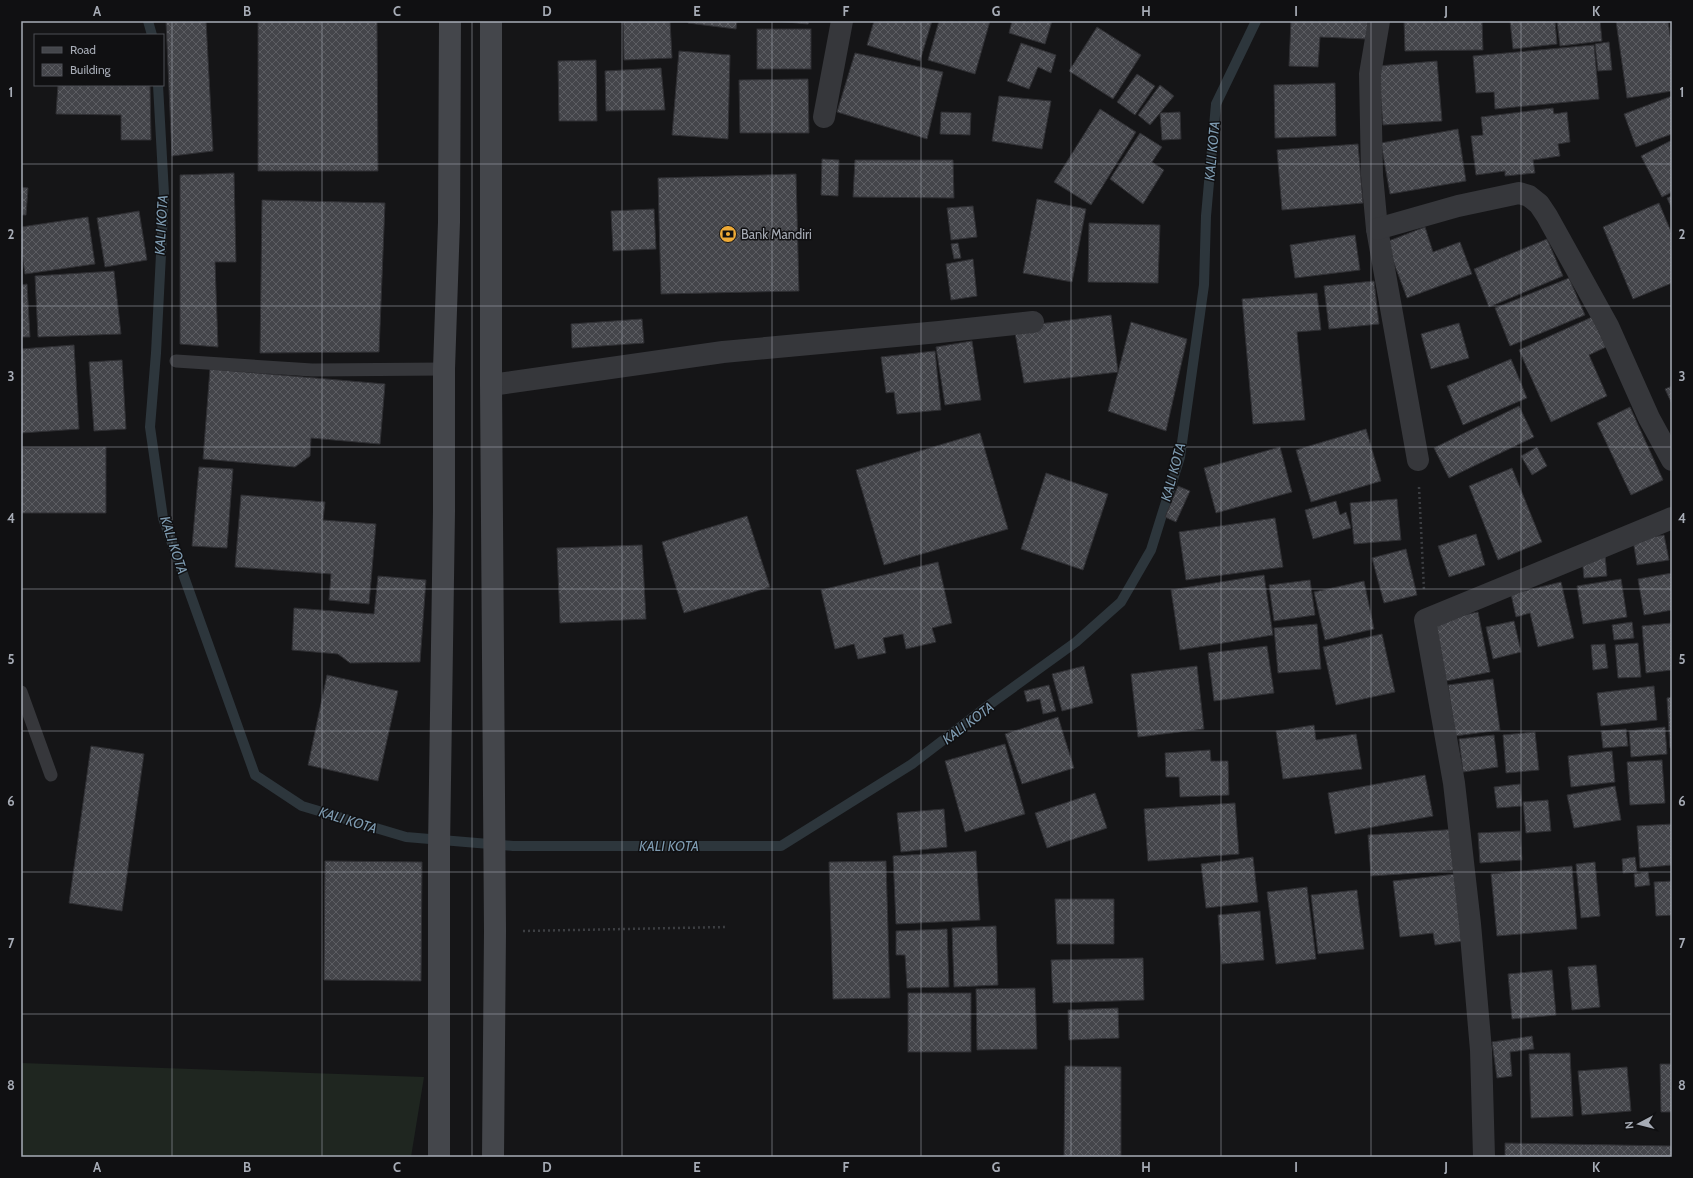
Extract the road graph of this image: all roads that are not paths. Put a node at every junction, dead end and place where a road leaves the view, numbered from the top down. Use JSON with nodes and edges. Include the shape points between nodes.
{"nodes":[{"id":1,"x":450,"y":21,"type":"edge"},
{"id":2,"x":491,"y":21,"type":"edge"},
{"id":3,"x":842,"y":21,"type":"edge"},
{"id":4,"x":1379,"y":21,"type":"edge"},
{"id":5,"x":824,"y":117,"type":"dead end"},
{"id":6,"x":1377,"y":228,"type":"junction"},
{"id":7,"x":1033,"y":322,"type":"dead end"},
{"id":8,"x":176,"y":361,"type":"dead end"},
{"id":9,"x":444,"y":369,"type":"junction"},
{"id":10,"x":491,"y":385,"type":"junction"},
{"id":11,"x":1418,"y":460,"type":"road end"},
{"id":12,"x":1672,"y":460,"type":"edge"},
{"id":13,"x":1672,"y":518,"type":"edge"},
{"id":14,"x":21,"y":692,"type":"edge"},
{"id":15,"x":51,"y":775,"type":"dead end"},
{"id":16,"x":439,"y":1157,"type":"edge"},
{"id":17,"x":493,"y":1157,"type":"edge"},
{"id":18,"x":1484,"y":1157,"type":"edge"}],
"edges":[{"from":1,"to":9,"type":"street","via":[[449,222]]},
{"from":2,"to":10,"type":"street"},
{"from":3,"to":5,"type":"street"},
{"from":4,"to":6,"type":"street","via":[[1370,74],[1372,174]]},
{"from":6,"to":11,"type":"street"},
{"from":6,"to":12,"type":"street","via":[[1518,193],[1529,196],[1548,216],[1608,326],[1649,418]]},
{"from":7,"to":10,"type":"street","via":[[723,352]]},
{"from":8,"to":9,"type":"lane","via":[[299,370]]},
{"from":9,"to":16,"type":"street"},
{"from":10,"to":17,"type":"street","via":[[495,931]]},
{"from":13,"to":18,"type":"street","via":[[1425,620],[1454,783],[1470,924],[1480,1050]]},
{"from":14,"to":15,"type":"lane"}]}
